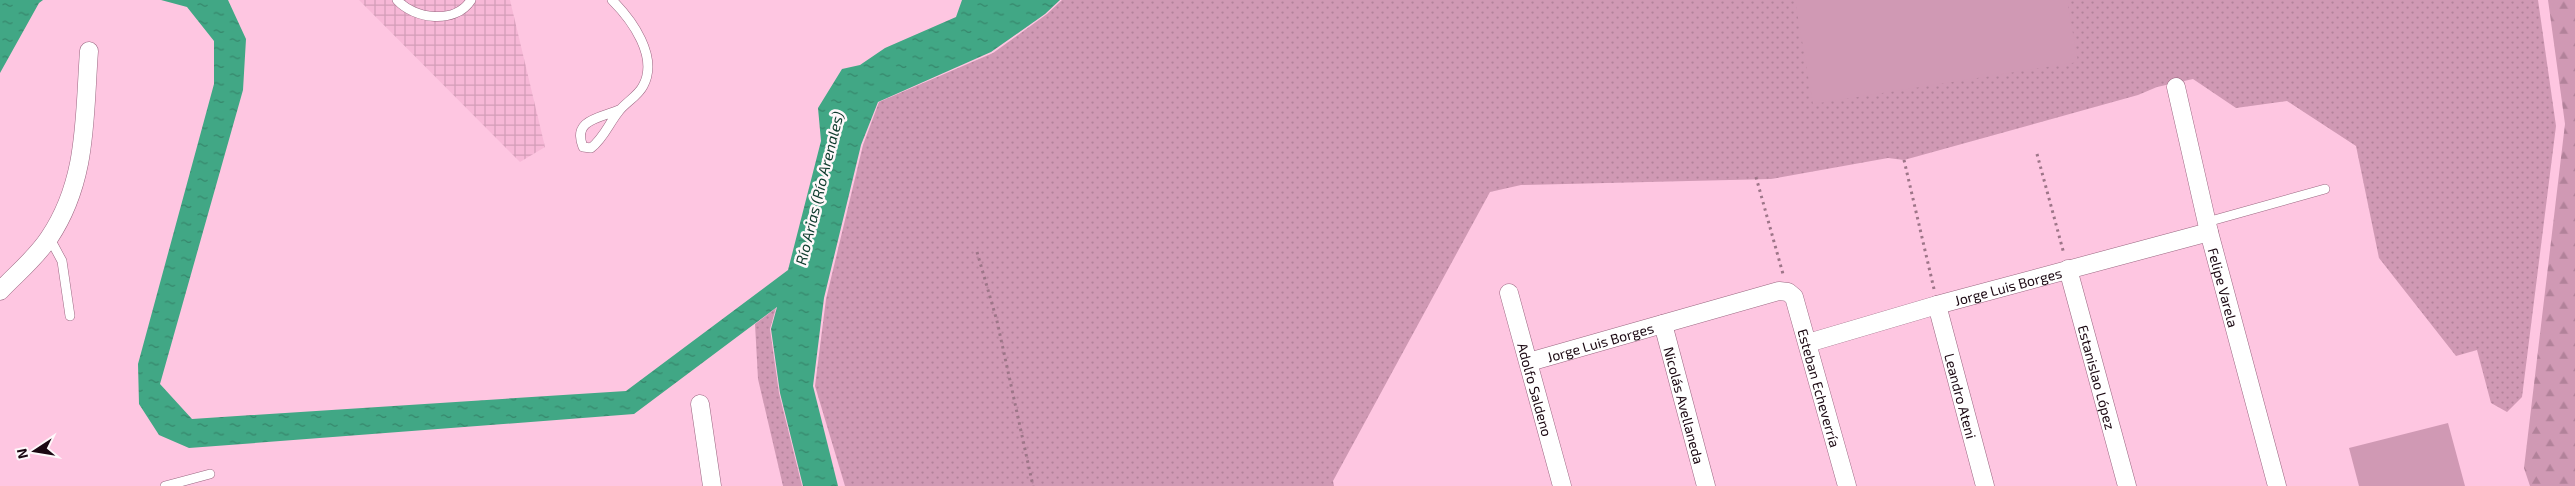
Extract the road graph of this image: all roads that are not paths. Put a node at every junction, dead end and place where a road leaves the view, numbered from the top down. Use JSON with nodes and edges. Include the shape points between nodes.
{"nodes":[{"id":1,"x":397,"y":0,"type":"edge"},
{"id":2,"x":471,"y":0,"type":"edge"},
{"id":3,"x":612,"y":0,"type":"edge"},
{"id":4,"x":89,"y":50,"type":"dead end"},
{"id":5,"x":2176,"y":87,"type":"dead end"},
{"id":6,"x":619,"y":110,"type":"junction"},
{"id":7,"x":2325,"y":189,"type":"dead end"},
{"id":8,"x":2208,"y":227,"type":"junction"},
{"id":9,"x":49,"y":237,"type":"junction"},
{"id":10,"x":2068,"y":269,"type":"junction"},
{"id":11,"x":0,"y":291,"type":"edge"},
{"id":12,"x":1788,"y":292,"type":"joint"},
{"id":13,"x":1510,"y":293,"type":"dead end"},
{"id":14,"x":1938,"y":305,"type":"junction"},
{"id":15,"x":70,"y":316,"type":"dead end"},
{"id":16,"x":1663,"y":324,"type":"junction"},
{"id":17,"x":1808,"y":343,"type":"junction"},
{"id":18,"x":1529,"y":362,"type":"junction"},
{"id":19,"x":700,"y":404,"type":"dead end"},
{"id":20,"x":210,"y":474,"type":"dead end"},
{"id":21,"x":165,"y":486,"type":"edge"},
{"id":22,"x":712,"y":486,"type":"edge"},
{"id":23,"x":1562,"y":486,"type":"edge"},
{"id":24,"x":1706,"y":486,"type":"edge"},
{"id":25,"x":1847,"y":486,"type":"edge"},
{"id":26,"x":1985,"y":486,"type":"edge"},
{"id":27,"x":2128,"y":486,"type":"edge"},
{"id":28,"x":2277,"y":486,"type":"edge"}],
"edges":[{"from":1,"to":2,"type":"lane","via":[[403,7],[417,13],[445,17]]},
{"from":3,"to":6,"type":"lane","via":[[626,14],[642,43],[649,65],[643,88]]},
{"from":4,"to":9,"type":"street","via":[[78,174]]},
{"from":5,"to":8,"type":"street","name":"Felipe Varela"},
{"from":6,"to":6,"type":"lane","via":[[582,127],[579,136],[584,147],[591,148],[599,142]]},
{"from":7,"to":8,"type":"lane"},
{"from":8,"to":10,"type":"street","name":"Jorge Luis Borges"},
{"from":8,"to":28,"type":"street","name":"Felipe Varela"},
{"from":9,"to":11,"type":"street"},
{"from":9,"to":15,"type":"lane","via":[[62,261]]},
{"from":10,"to":14,"type":"street","name":"Jorge Luis Borges"},
{"from":10,"to":27,"type":"street","name":"Estanislao López"},
{"from":12,"to":16,"type":"street","name":"Jorge Luis Borges","via":[[1780,291]]},
{"from":12,"to":17,"type":"street","name":"Esteban Echeverría","via":[[1794,297]]},
{"from":13,"to":18,"type":"street","name":"Adolfo Saldeno"},
{"from":14,"to":17,"type":"street","name":"Jorge Luis Borges"},
{"from":14,"to":26,"type":"street","name":"Leandro Ateni"},
{"from":16,"to":18,"type":"street","name":"Jorge Luis Borges"},
{"from":16,"to":24,"type":"street","name":"Nicolás Avellaneda"},
{"from":17,"to":25,"type":"street","name":"Esteban Echeverría"},
{"from":18,"to":23,"type":"street","name":"Adolfo Saldeno"},
{"from":19,"to":22,"type":"street"},
{"from":20,"to":21,"type":"lane"}]}
